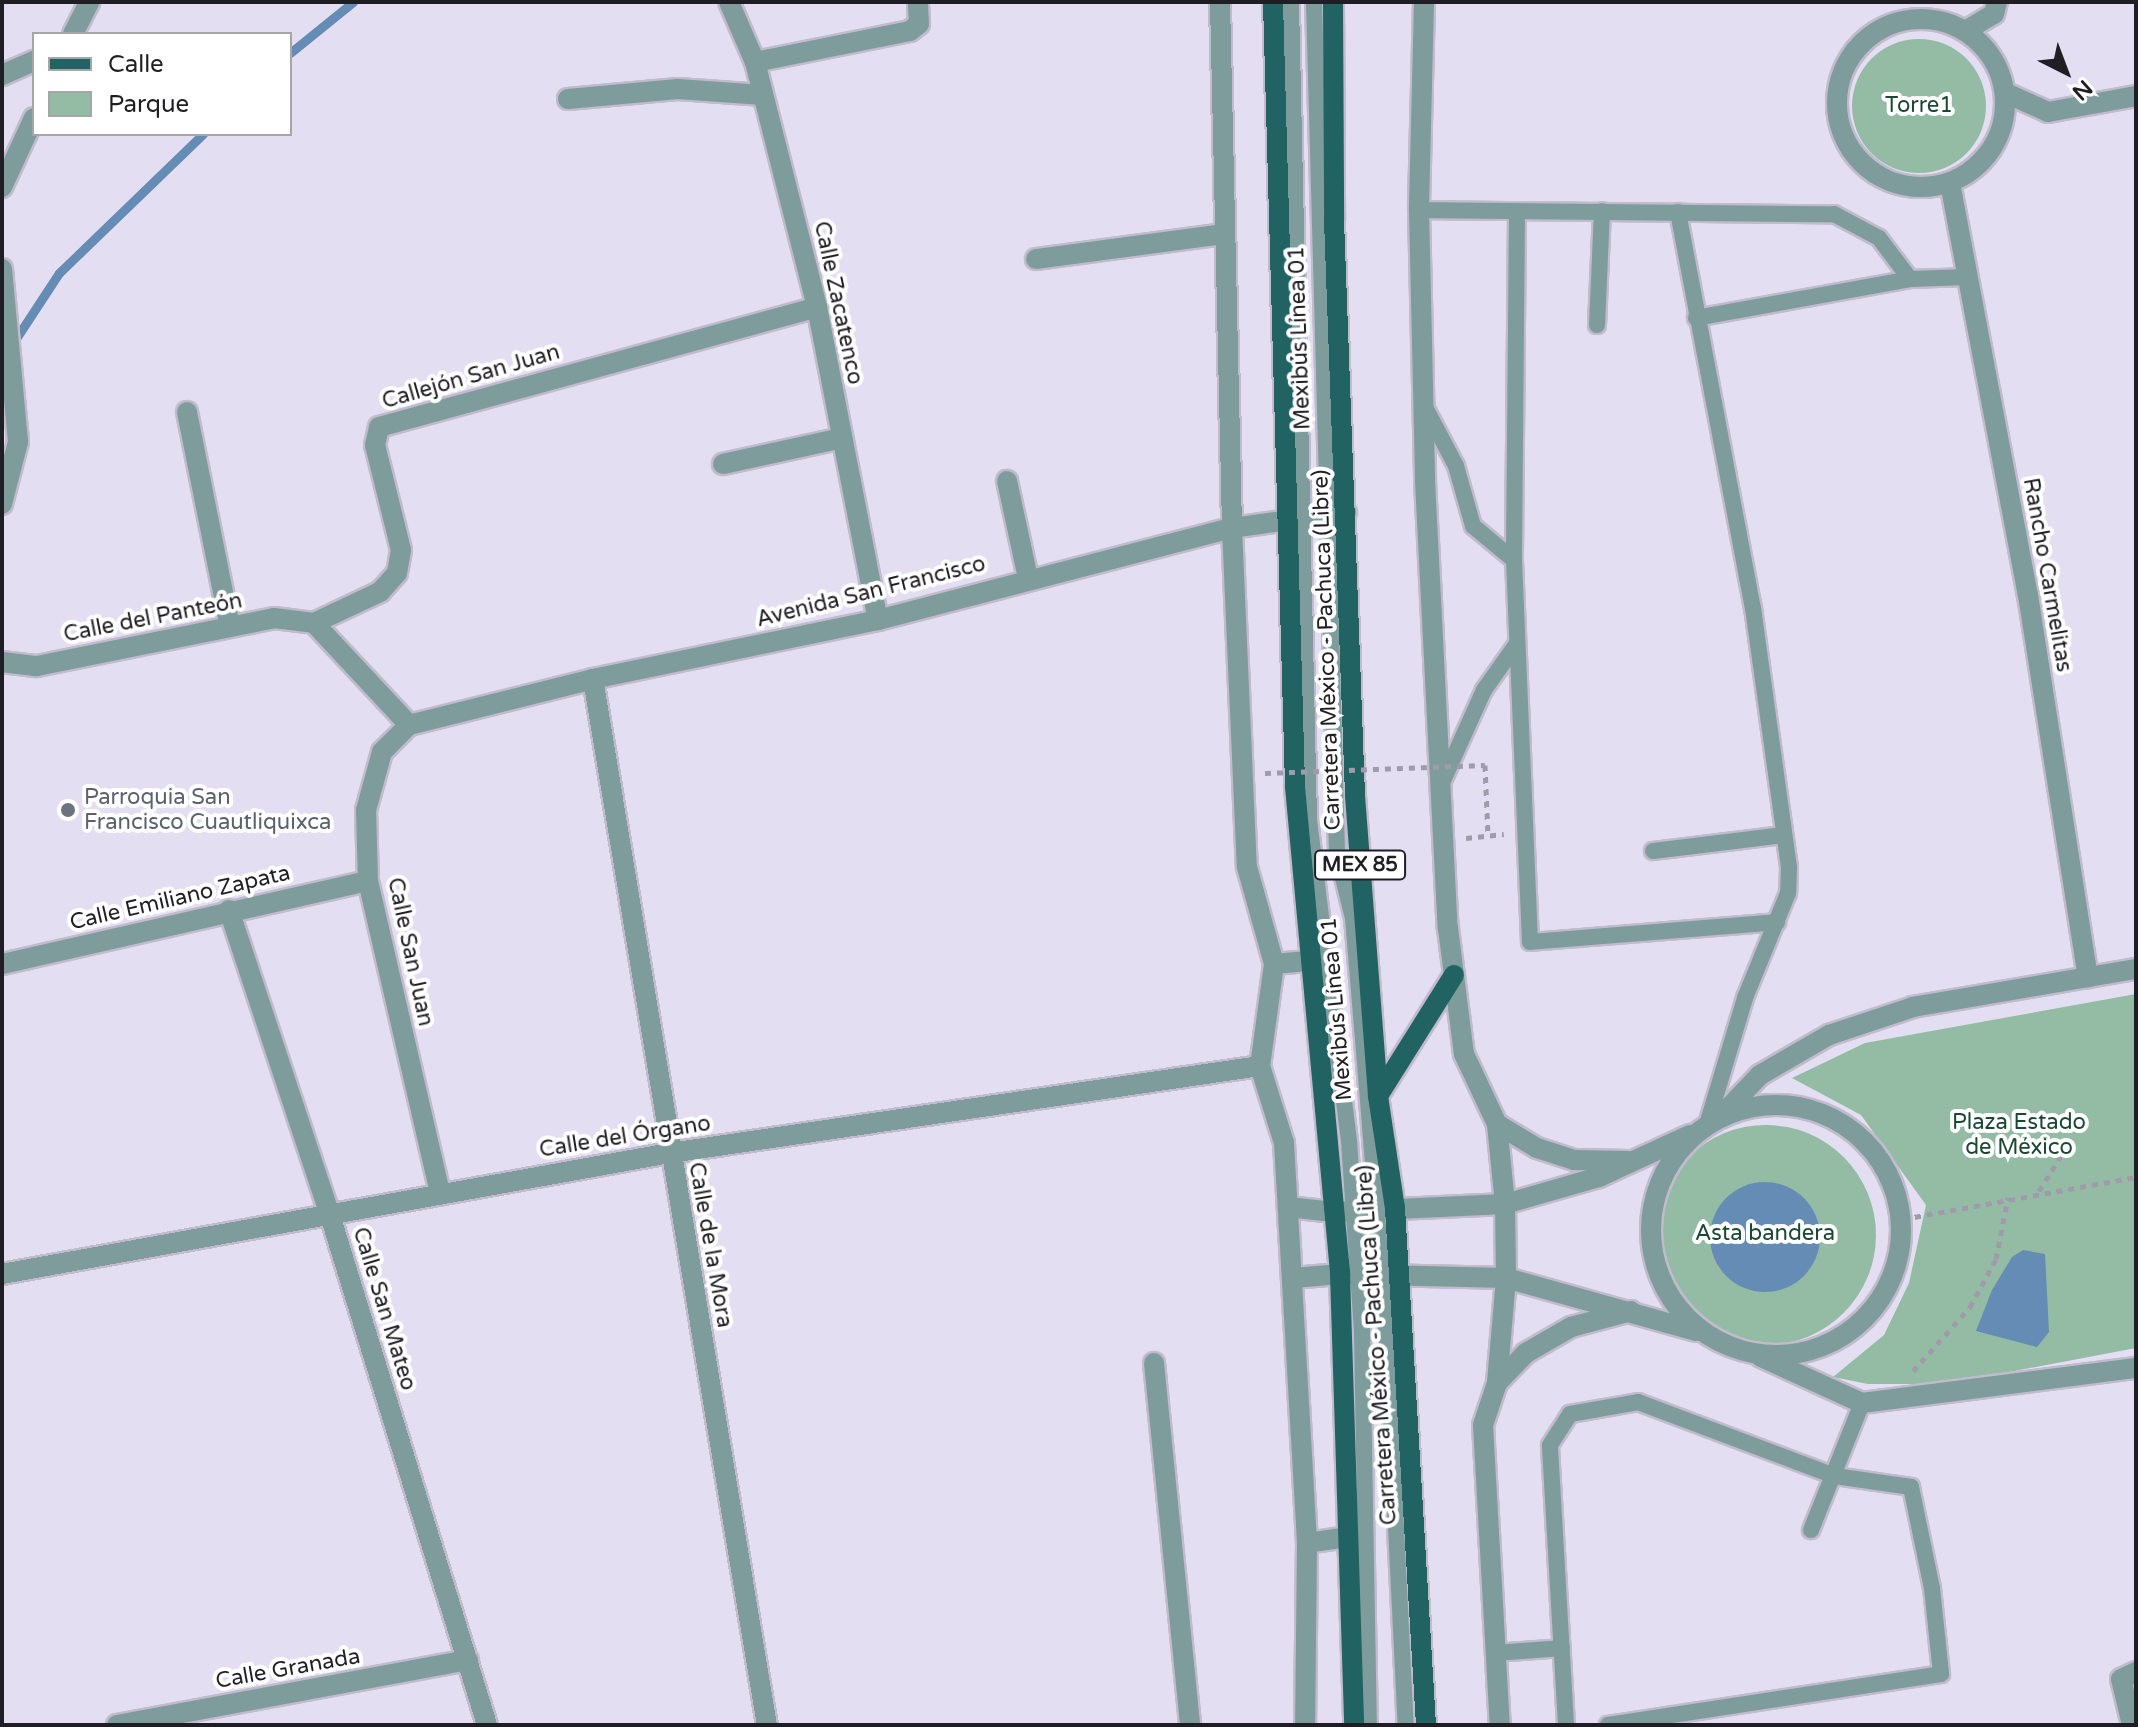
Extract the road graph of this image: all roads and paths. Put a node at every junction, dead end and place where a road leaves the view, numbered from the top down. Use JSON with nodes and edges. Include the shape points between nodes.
{"nodes":[{"id":1,"x":89,"y":2,"type":"edge"},
{"id":2,"x":729,"y":2,"type":"edge"},
{"id":3,"x":918,"y":2,"type":"edge"},
{"id":4,"x":1220,"y":2,"type":"edge"},
{"id":5,"x":1273,"y":2,"type":"edge"},
{"id":6,"x":1291,"y":2,"type":"edge"},
{"id":7,"x":1314,"y":2,"type":"edge"},
{"id":8,"x":1333,"y":2,"type":"edge"},
{"id":9,"x":1424,"y":2,"type":"edge"},
{"id":10,"x":1997,"y":2,"type":"edge"},
{"id":11,"x":1967,"y":30,"type":"junction"},
{"id":12,"x":74,"y":32,"type":"edge"},
{"id":13,"x":32,"y":62,"type":"edge"},
{"id":14,"x":755,"y":62,"type":"junction"},
{"id":15,"x":2,"y":75,"type":"edge"},
{"id":16,"x":2006,"y":93,"type":"junction"},
{"id":17,"x":763,"y":95,"type":"junction"},
{"id":18,"x":2136,"y":96,"type":"edge"},
{"id":19,"x":568,"y":99,"type":"dead end"},
{"id":20,"x":32,"y":122,"type":"edge"},
{"id":21,"x":1950,"y":183,"type":"junction"},
{"id":22,"x":2,"y":187,"type":"edge"},
{"id":23,"x":1419,"y":210,"type":"junction"},
{"id":24,"x":1517,"y":211,"type":"junction"},
{"id":25,"x":1602,"y":211,"type":"junction"},
{"id":26,"x":1678,"y":212,"type":"junction"},
{"id":27,"x":1224,"y":234,"type":"junction"},
{"id":28,"x":1036,"y":259,"type":"dead end"},
{"id":29,"x":1968,"y":277,"type":"junction"},
{"id":30,"x":3,"y":278,"type":"edge"},
{"id":31,"x":1910,"y":279,"type":"junction"},
{"id":32,"x":817,"y":307,"type":"junction"},
{"id":33,"x":1696,"y":318,"type":"junction"},
{"id":34,"x":1597,"y":325,"type":"dead end"},
{"id":35,"x":1424,"y":405,"type":"junction"},
{"id":36,"x":187,"y":412,"type":"dead end"},
{"id":37,"x":842,"y":438,"type":"junction"},
{"id":38,"x":723,"y":464,"type":"dead end"},
{"id":39,"x":1007,"y":481,"type":"dead end"},
{"id":40,"x":2,"y":504,"type":"edge"},
{"id":41,"x":1336,"y":513,"type":"junction"},
{"id":42,"x":1295,"y":518,"type":"junction"},
{"id":43,"x":1232,"y":528,"type":"junction"},
{"id":44,"x":1514,"y":560,"type":"junction"},
{"id":45,"x":1028,"y":578,"type":"junction"},
{"id":46,"x":878,"y":620,"type":"junction"},
{"id":47,"x":314,"y":623,"type":"junction"},
{"id":48,"x":230,"y":627,"type":"junction"},
{"id":49,"x":1516,"y":645,"type":"junction"},
{"id":50,"x":2,"y":662,"type":"edge"},
{"id":51,"x":593,"y":679,"type":"junction"},
{"id":52,"x":409,"y":725,"type":"junction"},
{"id":53,"x":1265,"y":773,"type":"dead end"},
{"id":54,"x":1441,"y":784,"type":"junction"},
{"id":55,"x":1525,"y":832,"type":"junction"},
{"id":56,"x":1784,"y":835,"type":"junction"},
{"id":57,"x":1488,"y":836,"type":"junction"},
{"id":58,"x":1444,"y":840,"type":"junction"},
{"id":59,"x":1653,"y":851,"type":"dead end"},
{"id":60,"x":368,"y":881,"type":"junction"},
{"id":61,"x":229,"y":910,"type":"junction"},
{"id":62,"x":1777,"y":922,"type":"junction"},
{"id":63,"x":1308,"y":961,"type":"junction"},
{"id":64,"x":2,"y":964,"type":"edge"},
{"id":65,"x":1274,"y":964,"type":"junction"},
{"id":66,"x":2136,"y":969,"type":"edge"},
{"id":67,"x":1454,"y":975,"type":"junction"},
{"id":68,"x":2088,"y":977,"type":"junction"},
{"id":69,"x":1260,"y":1066,"type":"junction"},
{"id":70,"x":1378,"y":1096,"type":"junction"},
{"id":71,"x":1497,"y":1124,"type":"junction"},
{"id":72,"x":1707,"y":1125,"type":"junction"},
{"id":73,"x":2072,"y":1138,"type":"dead end"},
{"id":74,"x":670,"y":1153,"type":"junction"},
{"id":75,"x":1636,"y":1161,"type":"junction"},
{"id":76,"x":2136,"y":1177,"type":"edge"},
{"id":77,"x":2038,"y":1192,"type":"junction"},
{"id":78,"x":440,"y":1193,"type":"junction"},
{"id":79,"x":2008,"y":1197,"type":"junction"},
{"id":80,"x":1505,"y":1204,"type":"junction"},
{"id":81,"x":1288,"y":1207,"type":"junction"},
{"id":82,"x":1386,"y":1208,"type":"junction"},
{"id":83,"x":1344,"y":1211,"type":"junction"},
{"id":84,"x":329,"y":1212,"type":"junction"},
{"id":85,"x":1903,"y":1219,"type":"junction"},
{"id":86,"x":1390,"y":1272,"type":"junction"},
{"id":87,"x":2,"y":1274,"type":"edge"},
{"id":88,"x":1349,"y":1274,"type":"junction"},
{"id":89,"x":1293,"y":1278,"type":"junction"},
{"id":90,"x":1506,"y":1278,"type":"junction"},
{"id":91,"x":1634,"y":1310,"type":"junction"},
{"id":92,"x":1698,"y":1331,"type":"junction"},
{"id":93,"x":1757,"y":1356,"type":"junction"},
{"id":94,"x":1154,"y":1363,"type":"dead end"},
{"id":95,"x":2136,"y":1368,"type":"edge"},
{"id":96,"x":1497,"y":1383,"type":"junction"},
{"id":97,"x":1862,"y":1403,"type":"junction"},
{"id":98,"x":1887,"y":1404,"type":"junction"},
{"id":99,"x":1835,"y":1476,"type":"junction"},
{"id":100,"x":1811,"y":1530,"type":"dead end"},
{"id":101,"x":1348,"y":1537,"type":"junction"},
{"id":102,"x":1307,"y":1543,"type":"junction"},
{"id":103,"x":1562,"y":1648,"type":"junction"},
{"id":104,"x":1496,"y":1653,"type":"junction"},
{"id":105,"x":468,"y":1660,"type":"junction"},
{"id":106,"x":2136,"y":1672,"type":"edge"},
{"id":107,"x":117,"y":1725,"type":"edge"},
{"id":108,"x":487,"y":1725,"type":"edge"},
{"id":109,"x":767,"y":1725,"type":"edge"},
{"id":110,"x":1190,"y":1725,"type":"edge"},
{"id":111,"x":1305,"y":1725,"type":"edge"},
{"id":112,"x":1354,"y":1725,"type":"edge"},
{"id":113,"x":1369,"y":1725,"type":"edge"},
{"id":114,"x":1406,"y":1725,"type":"edge"},
{"id":115,"x":1426,"y":1725,"type":"edge"},
{"id":116,"x":1500,"y":1725,"type":"edge"},
{"id":117,"x":1566,"y":1725,"type":"edge"},
{"id":118,"x":1610,"y":1725,"type":"edge"},
{"id":119,"x":2132,"y":1725,"type":"edge"}],
"edges":[{"from":1,"to":12,"type":"street"},
{"from":2,"to":14,"type":"street","name":"Calle Zacatenco"},
{"from":3,"to":14,"type":"street","via":[[919,24],[910,31]]},
{"from":4,"to":27,"type":"street"},
{"from":5,"to":42,"type":"main road","name":"Carretera México - Pachuca (Libre)","number":"MEX 85"},
{"from":6,"to":42,"type":"lane","name":"Mexibús Línea 01"},
{"from":7,"to":41,"type":"lane","name":"Mexibús Línea 01"},
{"from":8,"to":41,"type":"main road","name":"Carretera México - Pachuca (Libre)","number":"MEX 85"},
{"from":9,"to":23,"type":"street"},
{"from":10,"to":11,"type":"street","via":[[1994,14]]},
{"from":11,"to":16,"type":"street","via":[[1994,57]]},
{"from":11,"to":21,"type":"street","via":[[1931,18],[1893,22],[1861,43],[1840,75],[1840,125],[1849,149],[1876,176],[1912,188]]},
{"from":13,"to":15,"type":"street"},
{"from":14,"to":17,"type":"street","name":"Calle Zacatenco"},
{"from":16,"to":18,"type":"street","via":[[2048,112]]},
{"from":16,"to":21,"type":"street","via":[[1996,141],[1982,163]]},
{"from":17,"to":19,"type":"street","via":[[678,89]]},
{"from":17,"to":32,"type":"street","name":"Calle Zacatenco"},
{"from":20,"to":22,"type":"street"},
{"from":21,"to":29,"type":"street","name":"Rancho Carmelitas"},
{"from":23,"to":24,"type":"lane"},
{"from":23,"to":35,"type":"street"},
{"from":24,"to":25,"type":"lane"},
{"from":24,"to":44,"type":"lane"},
{"from":25,"to":26,"type":"lane"},
{"from":25,"to":34,"type":"lane"},
{"from":26,"to":31,"type":"lane","via":[[1834,214],[1879,238]]},
{"from":26,"to":33,"type":"lane"},
{"from":27,"to":28,"type":"street"},
{"from":27,"to":43,"type":"street"},
{"from":29,"to":31,"type":"lane"},
{"from":29,"to":68,"type":"street","name":"Rancho Carmelitas","via":[[2028,595]]},
{"from":30,"to":40,"type":"street","via":[[18,442]]},
{"from":31,"to":33,"type":"lane"},
{"from":32,"to":37,"type":"street","name":"Calle Zacatenco"},
{"from":32,"to":47,"type":"street","name":"Callejón San Juan","via":[[379,427],[375,445],[401,550],[397,573],[380,592]]},
{"from":33,"to":56,"type":"lane","via":[[1753,608]]},
{"from":35,"to":44,"type":"lane","via":[[1456,466],[1473,526]]},
{"from":35,"to":54,"type":"street"},
{"from":36,"to":48,"type":"street"},
{"from":37,"to":38,"type":"street"},
{"from":37,"to":46,"type":"street","name":"Calle Zacatenco"},
{"from":39,"to":45,"type":"street"},
{"from":41,"to":42,"type":"street","name":"Avenida San Francisco"},
{"from":41,"to":70,"type":"main road","name":"Carretera México - Pachuca (Libre)","number":"MEX 85"},
{"from":41,"to":82,"type":"lane","name":"Mexibús Línea 01","via":[[1337,853],[1353,918]]},
{"from":42,"to":43,"type":"street","name":"Avenida San Francisco"},
{"from":42,"to":63,"type":"main road","name":"Carretera México - Pachuca (Libre)","number":"MEX 85","via":[[1295,787]]},
{"from":42,"to":83,"type":"lane","name":"Mexibús Línea 01","via":[[1309,820],[1329,960]]},
{"from":43,"to":45,"type":"street","name":"Avenida San Francisco"},
{"from":43,"to":65,"type":"street","via":[[1247,867]]},
{"from":44,"to":49,"type":"lane"},
{"from":45,"to":46,"type":"street","name":"Avenida San Francisco"},
{"from":46,"to":51,"type":"street","name":"Avenida San Francisco"},
{"from":47,"to":48,"type":"street","name":"Calle del Panteón","via":[[274,618]]},
{"from":47,"to":52,"type":"street"},
{"from":48,"to":50,"type":"street","name":"Calle del Panteón","via":[[37,666]]},
{"from":49,"to":54,"type":"lane","via":[[1484,690]]},
{"from":49,"to":55,"type":"lane"},
{"from":51,"to":52,"type":"street","name":"Avenida San Francisco"},
{"from":51,"to":74,"type":"street","name":"Calle de la Mora"},
{"from":52,"to":60,"type":"street","name":"Calle San Juan","via":[[382,752],[366,810]]},
{"from":53,"to":57,"type":"path","bridge":true,"via":[[1485,765]]},
{"from":54,"to":58,"type":"street"},
{"from":55,"to":57,"type":"path"},
{"from":55,"to":62,"type":"lane","via":[[1530,942]]},
{"from":56,"to":59,"type":"lane"},
{"from":56,"to":62,"type":"lane","via":[[1788,893]]},
{"from":57,"to":58,"type":"path"},
{"from":58,"to":67,"type":"street"},
{"from":60,"to":61,"type":"street","name":"Calle Emiliano Zapata"},
{"from":60,"to":78,"type":"street","name":"Calle San Juan"},
{"from":61,"to":64,"type":"street","name":"Calle Emiliano Zapata"},
{"from":61,"to":84,"type":"street","name":"Calle San Mateo"},
{"from":62,"to":72,"type":"lane","via":[[1745,998]]},
{"from":63,"to":65,"type":"street"},
{"from":63,"to":83,"type":"main road","name":"Carretera México - Pachuca (Libre)","number":"MEX 85"},
{"from":65,"to":69,"type":"street"},
{"from":66,"to":68,"type":"street"},
{"from":67,"to":70,"type":"main road"},
{"from":67,"to":71,"type":"street","via":[[1464,1054]]},
{"from":68,"to":72,"type":"street","via":[[1913,1007],[1829,1035],[1760,1075]]},
{"from":69,"to":74,"type":"street","name":"Calle del Órgano"},
{"from":69,"to":81,"type":"street","via":[[1284,1143]]},
{"from":70,"to":82,"type":"main road","name":"Carretera México - Pachuca (Libre)","number":"MEX 85"},
{"from":71,"to":75,"type":"street","via":[[1537,1148],[1574,1160]]},
{"from":71,"to":80,"type":"street"},
{"from":72,"to":75,"type":"street"},
{"from":72,"to":85,"type":"street","via":[[1768,1103],[1817,1110],[1859,1134],[1889,1172]]},
{"from":72,"to":92,"type":"street","via":[[1660,1178],[1649,1234],[1662,1288]]},
{"from":73,"to":77,"type":"path"},
{"from":74,"to":78,"type":"street","name":"Calle del Órgano"},
{"from":74,"to":109,"type":"street","name":"Calle de la Mora"},
{"from":75,"to":80,"type":"street","via":[[1553,1193]]},
{"from":76,"to":77,"type":"path"},
{"from":77,"to":79,"type":"path"},
{"from":78,"to":84,"type":"street","name":"Calle del Órgano"},
{"from":79,"to":85,"type":"path"},
{"from":79,"to":98,"type":"path","via":[[1996,1259],[1970,1307]]},
{"from":80,"to":82,"type":"street"},
{"from":80,"to":90,"type":"street"},
{"from":81,"to":83,"type":"street"},
{"from":81,"to":89,"type":"street"},
{"from":82,"to":83,"type":"street"},
{"from":82,"to":86,"type":"main road","name":"Carretera México - Pachuca (Libre)","number":"MEX 85"},
{"from":83,"to":88,"type":"main road","name":"Carretera México - Pachuca (Libre)","number":"MEX 85"},
{"from":84,"to":87,"type":"street","name":"Calle del Órgano"},
{"from":84,"to":105,"type":"street","name":"Calle San Mateo"},
{"from":85,"to":93,"type":"street","via":[[1891,1278],[1878,1305],[1844,1337],[1802,1354]]},
{"from":86,"to":88,"type":"street"},
{"from":86,"to":90,"type":"street"},
{"from":86,"to":114,"type":"lane"},
{"from":86,"to":115,"type":"main road","name":"Carretera México - Pachuca (Libre)","number":"MEX 85"},
{"from":88,"to":89,"type":"street"},
{"from":88,"to":101,"type":"main road","name":"Carretera México - Pachuca (Libre)","number":"MEX 85"},
{"from":88,"to":113,"type":"lane"},
{"from":89,"to":102,"type":"street"},
{"from":90,"to":91,"type":"street"},
{"from":90,"to":96,"type":"street"},
{"from":91,"to":92,"type":"street"},
{"from":91,"to":96,"type":"street","via":[[1571,1327],[1526,1353]]},
{"from":92,"to":93,"type":"street"},
{"from":93,"to":97,"type":"street"},
{"from":94,"to":110,"type":"street"},
{"from":95,"to":98,"type":"street"},
{"from":96,"to":104,"type":"street","via":[[1483,1425]]},
{"from":97,"to":98,"type":"street"},
{"from":97,"to":99,"type":"lane"},
{"from":99,"to":100,"type":"lane"},
{"from":99,"to":103,"type":"lane","via":[[1638,1402],[1570,1414],[1550,1445]]},
{"from":99,"to":118,"type":"lane","via":[[1911,1487],[1932,1588],[1941,1674]]},
{"from":101,"to":102,"type":"street"},
{"from":101,"to":112,"type":"main road","name":"Carretera México - Pachuca (Libre)","number":"MEX 85"},
{"from":102,"to":111,"type":"street"},
{"from":103,"to":104,"type":"lane"},
{"from":103,"to":117,"type":"lane"},
{"from":104,"to":116,"type":"street"},
{"from":105,"to":107,"type":"street","name":"Calle Granada"},
{"from":105,"to":108,"type":"street","name":"Calle San Mateo"},
{"from":106,"to":119,"type":"street","via":[[2121,1679]]}]}
